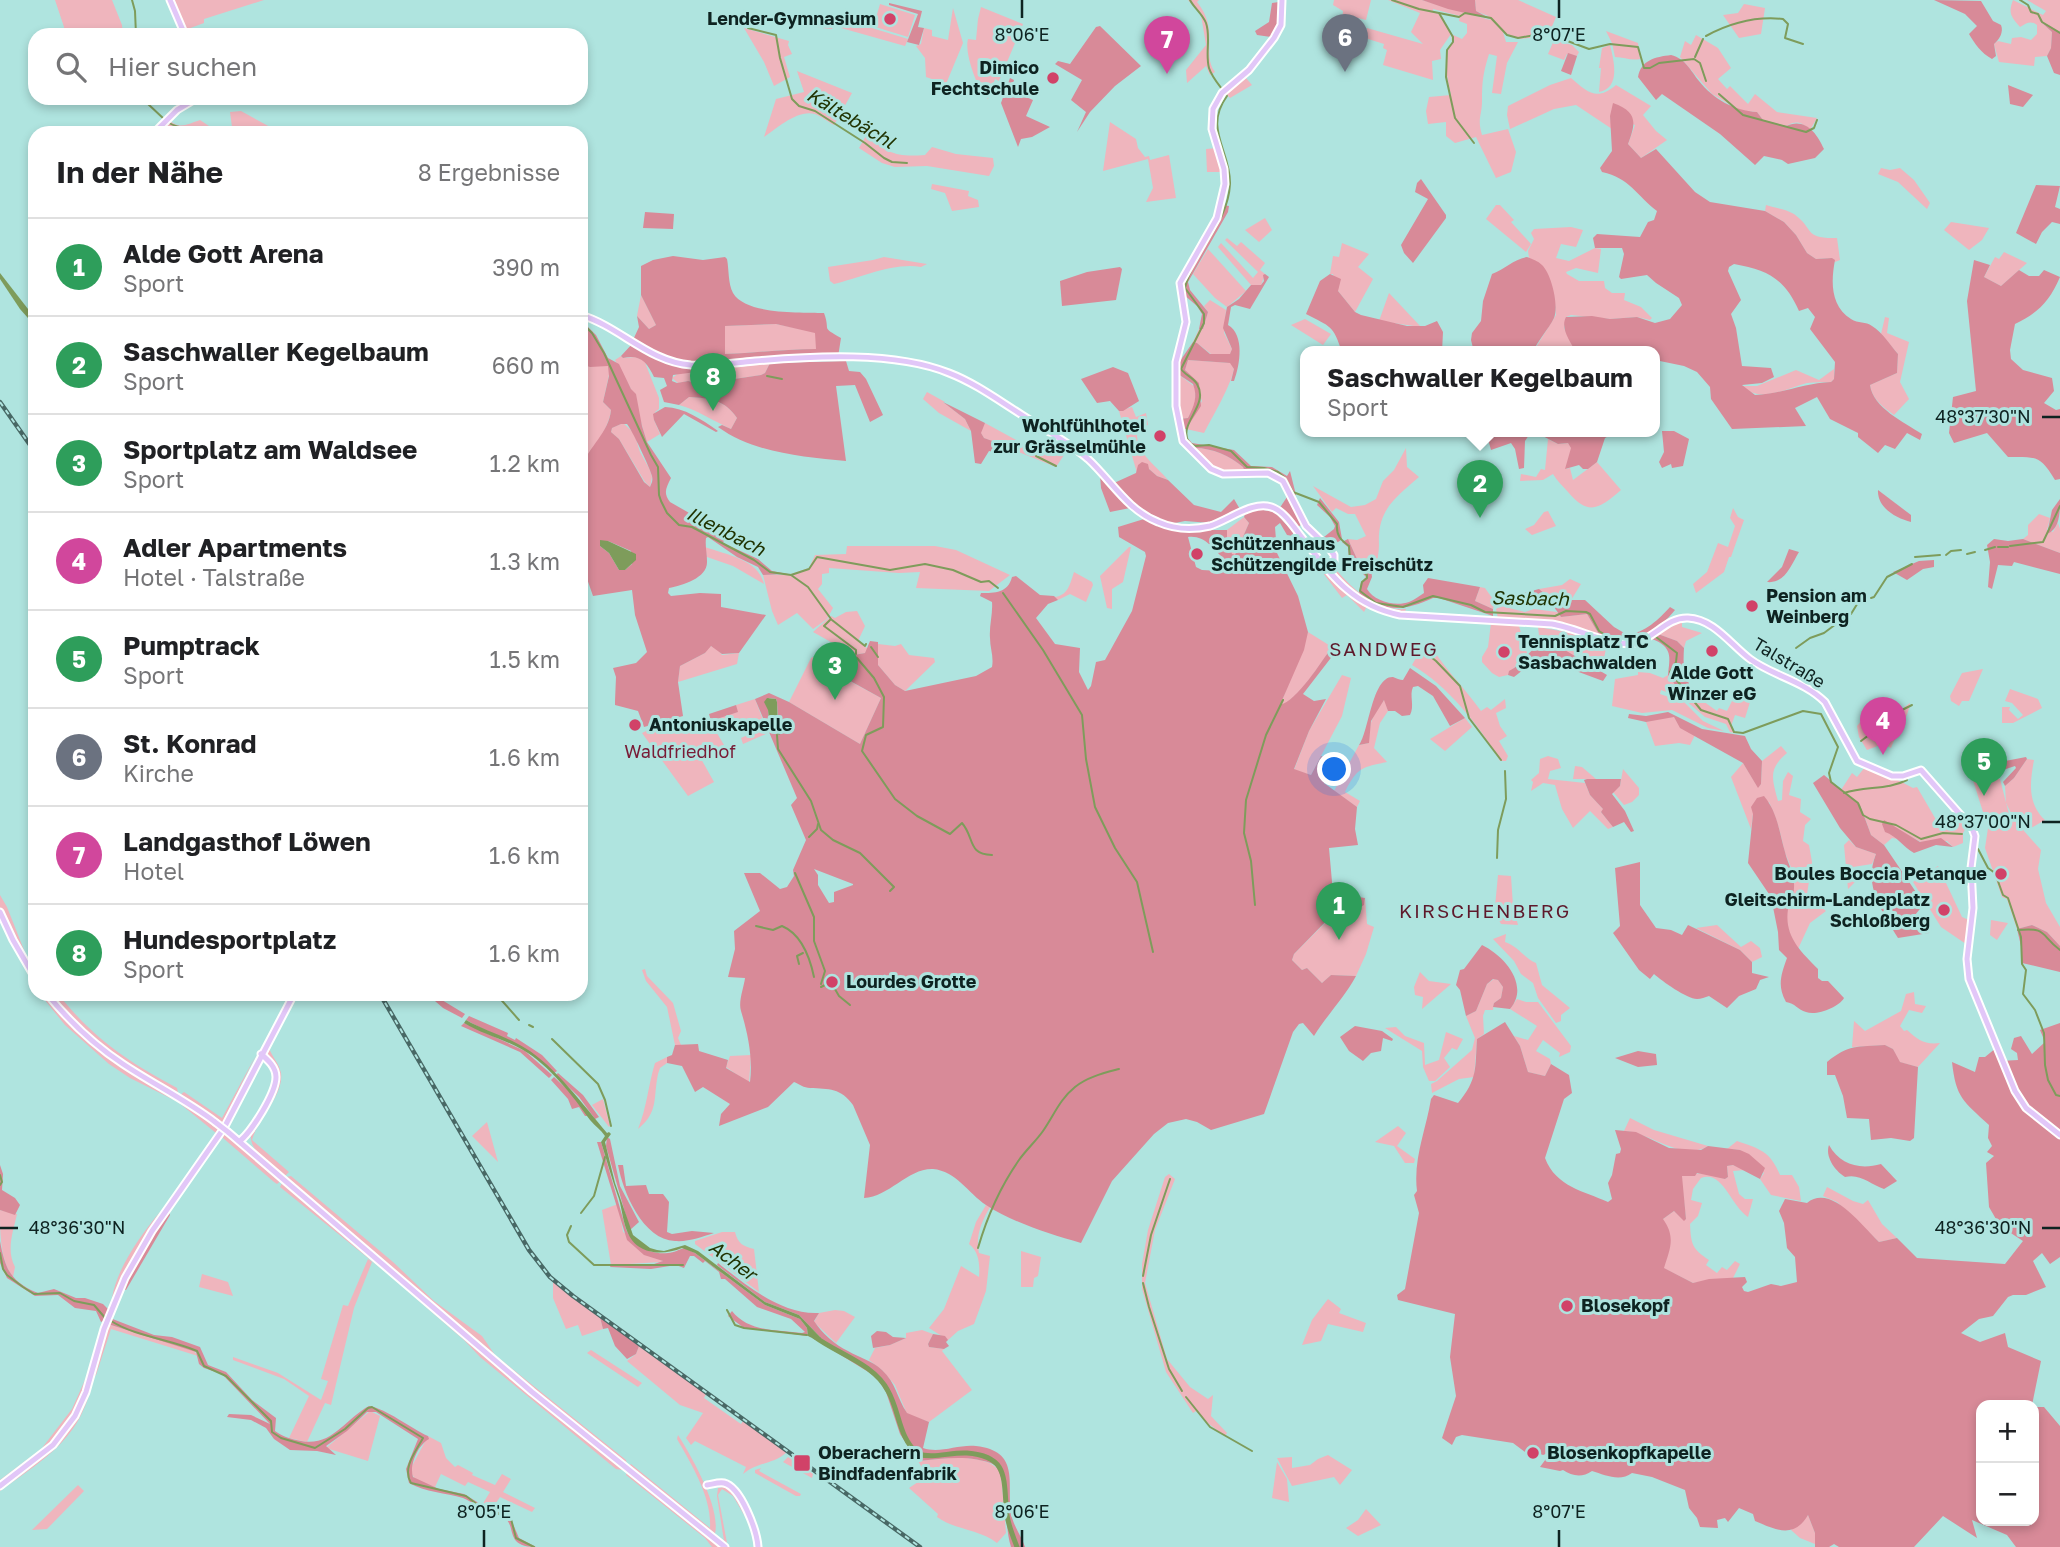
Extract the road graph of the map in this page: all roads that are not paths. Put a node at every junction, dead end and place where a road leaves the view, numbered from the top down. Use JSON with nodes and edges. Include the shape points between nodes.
{"nodes":[{"id":1,"x":170,"y":0,"type":"edge"},
{"id":2,"x":1282,"y":0,"type":"edge"},
{"id":3,"x":182,"y":28,"type":"edge"},
{"id":4,"x":187,"y":105,"type":"edge"},
{"id":5,"x":160,"y":126,"type":"edge"},
{"id":6,"x":588,"y":318,"type":"edge"},
{"id":7,"x":1326,"y":567,"type":"junction"},
{"id":8,"x":0,"y":912,"type":"edge"},
{"id":9,"x":28,"y":965,"type":"edge"},
{"id":10,"x":53,"y":1001,"type":"edge"},
{"id":11,"x":290,"y":1001,"type":"edge"},
{"id":12,"x":260,"y":1056,"type":"junction"},
{"id":13,"x":270,"y":1065,"type":"junction"},
{"id":14,"x":249,"y":1077,"type":"junction"},
{"id":15,"x":250,"y":1131,"type":"junction"},
{"id":16,"x":2060,"y":1135,"type":"edge"},
{"id":17,"x":249,"y":1139,"type":"junction"},
{"id":18,"x":241,"y":1142,"type":"junction"},
{"id":19,"x":259,"y":1157,"type":"junction"},
{"id":20,"x":707,"y":1485,"type":"dead end"},
{"id":21,"x":0,"y":1486,"type":"edge"},
{"id":22,"x":725,"y":1547,"type":"edge"},
{"id":23,"x":758,"y":1547,"type":"edge"}],
"edges":[{"from":1,"to":3,"type":"main road"},
{"from":2,"to":7,"type":"main road","via":[[1274,38],[1213,109],[1212,129],[1225,184],[1217,218],[1180,283],[1186,322],[1177,356],[1176,391],[1184,443],[1216,472],[1278,477],[1306,526],[1332,552]]},
{"from":4,"to":5,"type":"main road"},
{"from":6,"to":7,"type":"main road","via":[[649,352],[693,365],[849,358],[937,368],[975,386],[1070,446],[1131,506],[1151,519],[1199,528],[1267,506],[1289,522]]},
{"from":7,"to":16,"type":"main road","name":"Talstraße","via":[[1355,597],[1400,615],[1552,624],[1628,644],[1646,639],[1674,620],[1698,619],[1713,626],[1751,660],[1819,696],[1857,761],[1892,776],[1922,771],[1975,836],[1967,968],[1972,986],[2015,1091],[2026,1108]]},
{"from":8,"to":9,"type":"main road"},
{"from":10,"to":18,"type":"main road","bridge":true,"via":[[107,1054]]},
{"from":11,"to":12,"type":"main road"},
{"from":12,"to":13,"type":"main road"},
{"from":12,"to":14,"type":"main road"},
{"from":13,"to":14,"type":"main road","via":[[257,1068]]},
{"from":13,"to":15,"type":"main road","via":[[276,1078],[273,1089]]},
{"from":14,"to":21,"type":"main road","via":[[224,1128],[125,1278],[86,1392],[69,1426],[53,1445]]},
{"from":15,"to":17,"type":"main road"},
{"from":15,"to":18,"type":"main road"},
{"from":17,"to":18,"type":"main road"},
{"from":17,"to":19,"type":"main road"},
{"from":18,"to":19,"type":"main road"},
{"from":19,"to":22,"type":"main road","via":[[532,1392]]},
{"from":20,"to":23,"type":"main road","via":[[721,1483],[733,1488],[747,1511]]}]}
